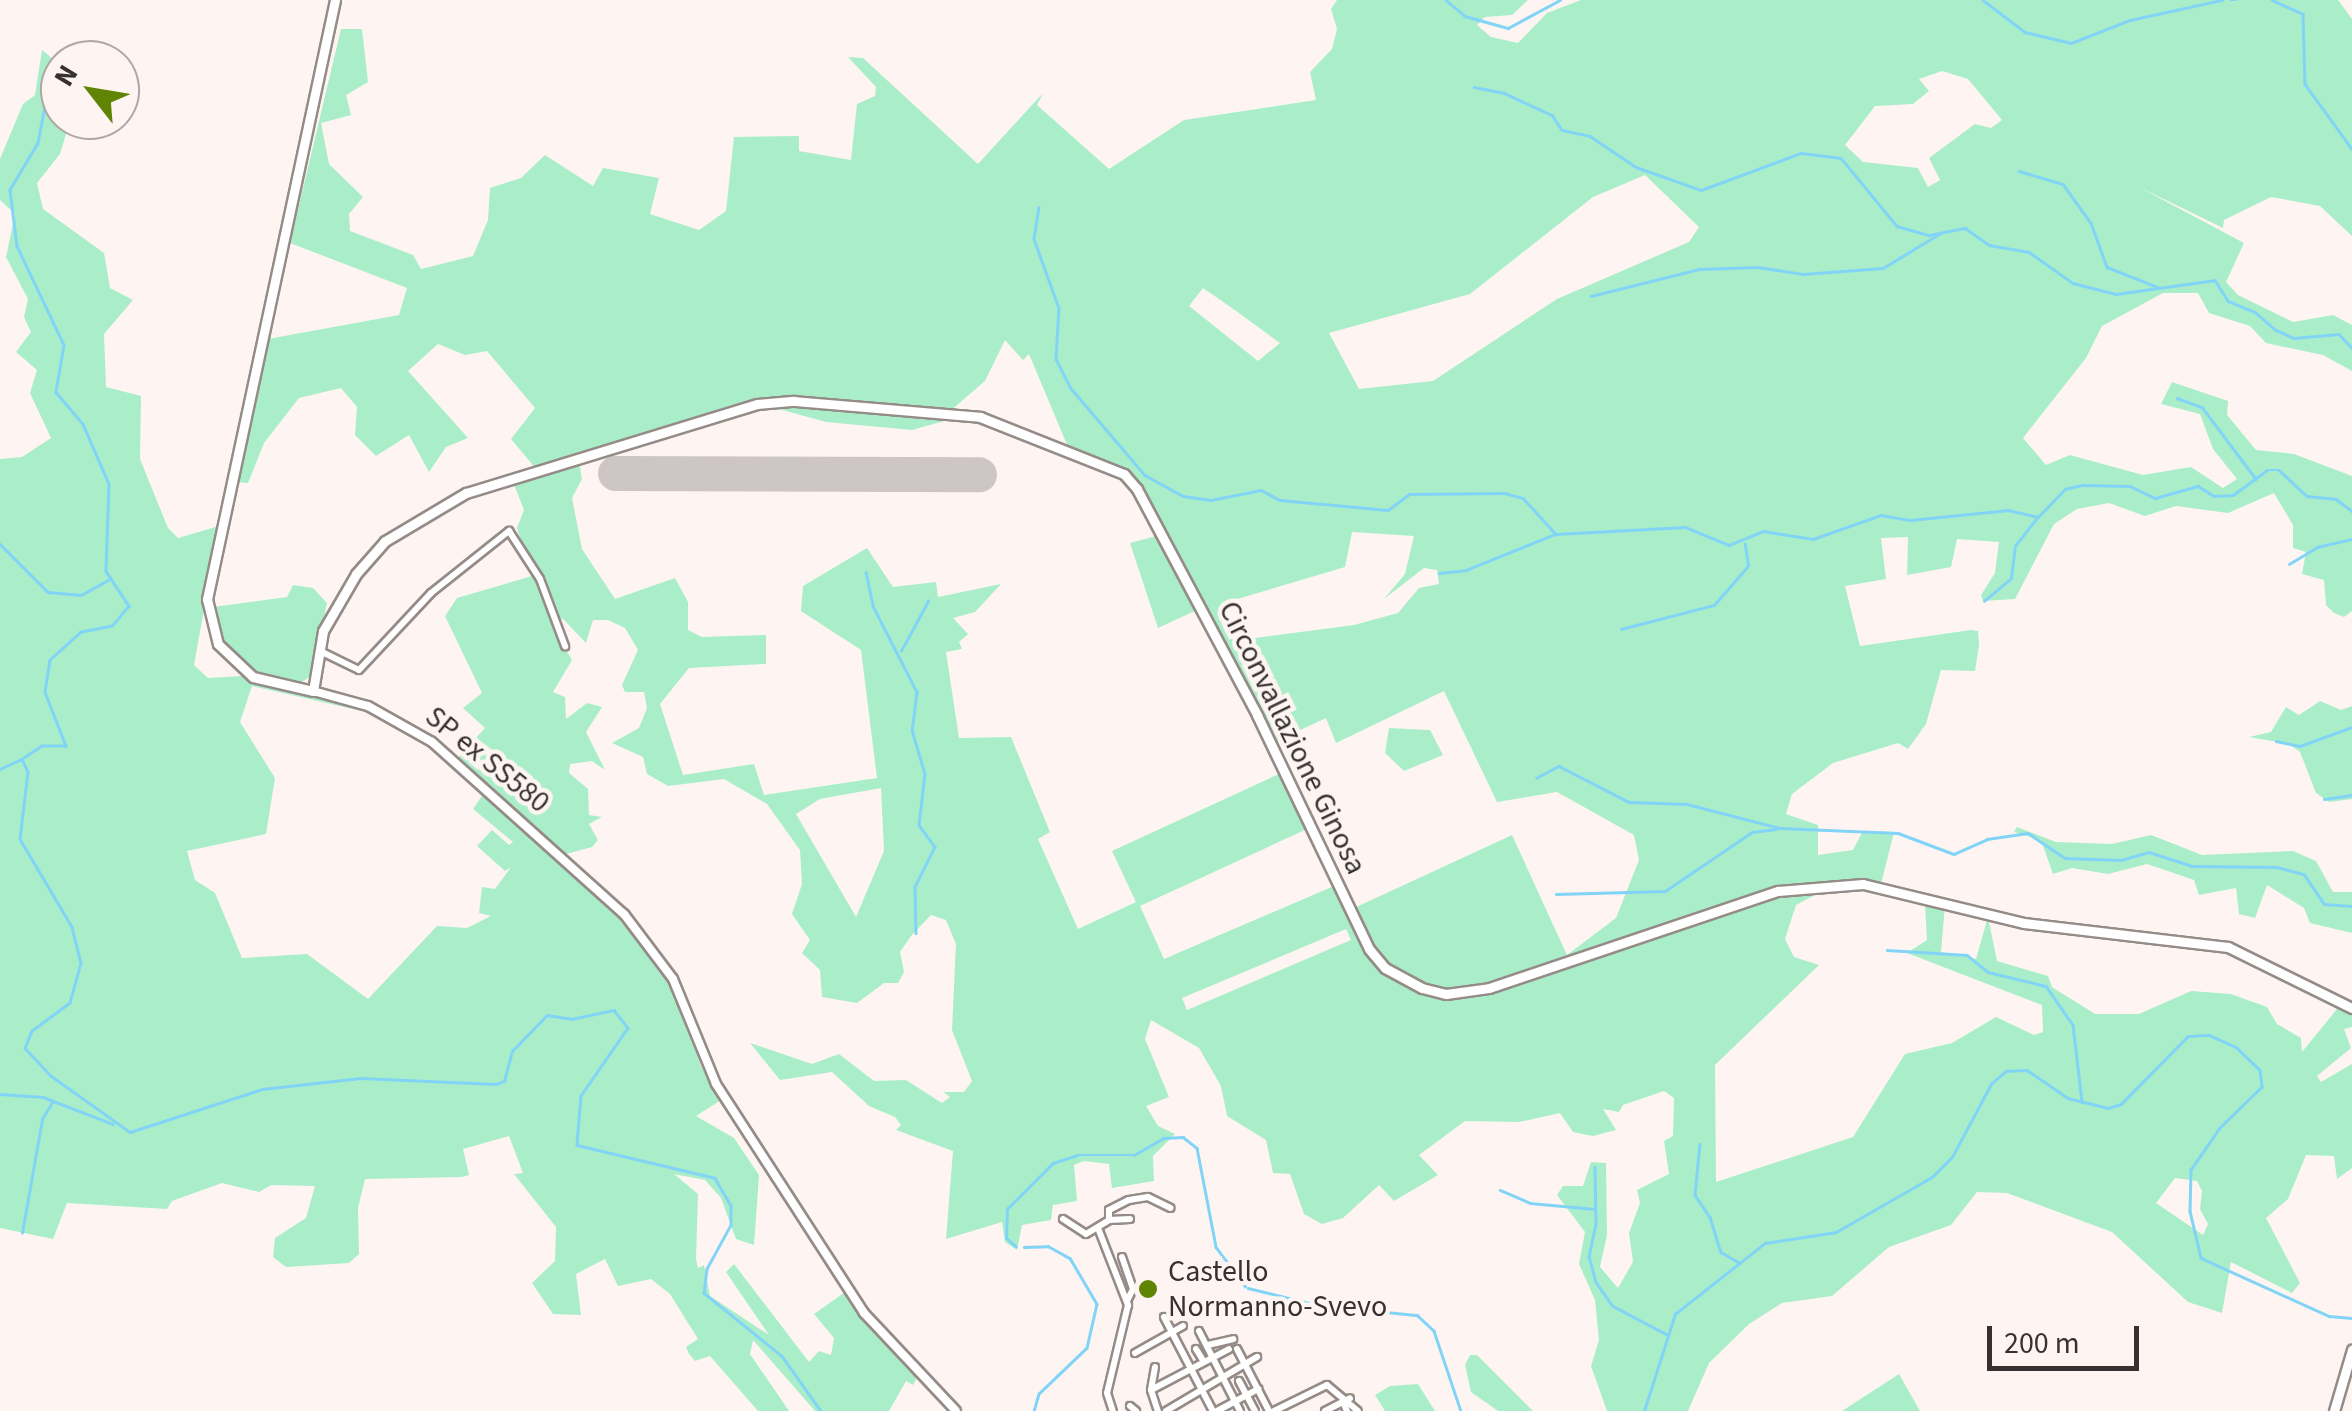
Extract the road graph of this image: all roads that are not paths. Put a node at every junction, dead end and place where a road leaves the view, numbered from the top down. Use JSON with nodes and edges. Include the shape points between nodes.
{"nodes":[{"id":1,"x":335,"y":0,"type":"edge"},
{"id":2,"x":564,"y":646,"type":"dead end"},
{"id":3,"x":320,"y":650,"type":"junction"},
{"id":4,"x":313,"y":691,"type":"junction"},
{"id":5,"x":2352,"y":1008,"type":"edge"},
{"id":6,"x":1171,"y":1208,"type":"dead end"},
{"id":7,"x":1063,"y":1219,"type":"dead end"},
{"id":8,"x":1130,"y":1219,"type":"dead end"},
{"id":9,"x":1109,"y":1220,"type":"junction"},
{"id":10,"x":1098,"y":1228,"type":"junction"},
{"id":11,"x":1122,"y":1258,"type":"dead end"},
{"id":12,"x":1127,"y":1301,"type":"junction"},
{"id":13,"x":1164,"y":1317,"type":"dead end"},
{"id":14,"x":1184,"y":1326,"type":"dead end"},
{"id":15,"x":1199,"y":1330,"type":"dead end"},
{"id":16,"x":1172,"y":1332,"type":"junction"},
{"id":17,"x":1233,"y":1339,"type":"dead end"},
{"id":18,"x":1208,"y":1345,"type":"junction"},
{"id":19,"x":1196,"y":1349,"type":"dead end"},
{"id":20,"x":2352,"y":1350,"type":"edge"},
{"id":21,"x":1135,"y":1353,"type":"dead end"},
{"id":22,"x":1213,"y":1357,"type":"junction"},
{"id":23,"x":1257,"y":1357,"type":"dead end"},
{"id":24,"x":1204,"y":1362,"type":"junction"},
{"id":25,"x":1245,"y":1364,"type":"junction"},
{"id":26,"x":1154,"y":1367,"type":"dead end"},
{"id":27,"x":1191,"y":1369,"type":"junction"},
{"id":28,"x":1223,"y":1376,"type":"junction"},
{"id":29,"x":1239,"y":1381,"type":"dead end"},
{"id":30,"x":1258,"y":1389,"type":"junction"},
{"id":31,"x":1151,"y":1390,"type":"junction"},
{"id":32,"x":1202,"y":1390,"type":"junction"},
{"id":33,"x":1247,"y":1395,"type":"junction"},
{"id":34,"x":1346,"y":1400,"type":"junction"},
{"id":35,"x":1235,"y":1402,"type":"junction"},
{"id":36,"x":1171,"y":1410,"type":"edge"},
{"id":37,"x":1329,"y":1410,"type":"edge"},
{"id":38,"x":956,"y":1411,"type":"edge"},
{"id":39,"x":1114,"y":1411,"type":"edge"},
{"id":40,"x":1158,"y":1411,"type":"edge"},
{"id":41,"x":1215,"y":1411,"type":"edge"},
{"id":42,"x":1240,"y":1411,"type":"edge"},
{"id":43,"x":1255,"y":1411,"type":"edge"},
{"id":44,"x":1271,"y":1411,"type":"edge"},
{"id":45,"x":1347,"y":1411,"type":"edge"},
{"id":46,"x":1358,"y":1411,"type":"edge"},
{"id":47,"x":2334,"y":1411,"type":"edge"}],
"edges":[{"from":1,"to":4,"type":"main road","name":"SP ex SS580","via":[[206,599],[218,644],[241,670]]},
{"from":2,"to":3,"type":"street","via":[[540,579],[509,530],[431,592],[359,670]]},
{"from":3,"to":4,"type":"main road","name":"Circonvallazione Ginosa"},
{"from":3,"to":5,"type":"main road","name":"Circonvallazione Ginosa","via":[[339,600],[384,541],[466,493],[757,404],[794,401],[980,417],[1090,458],[1124,474],[1137,489],[1257,715],[1369,949],[1385,968],[1422,988],[1446,994],[1489,988],[1778,891],[1863,884],[2024,924],[2228,946]]},
{"from":4,"to":38,"type":"street","name":"SP ex SS580","via":[[368,706],[432,742],[624,914],[673,979],[716,1084],[864,1313]]},
{"from":6,"to":9,"type":"street","via":[[1148,1197],[1129,1200],[1108,1210]]},
{"from":7,"to":10,"type":"street","via":[[1086,1234]]},
{"from":8,"to":9,"type":"street"},
{"from":9,"to":10,"type":"street"},
{"from":10,"to":12,"type":"street"},
{"from":11,"to":12,"type":"street","via":[[1133,1290]]},
{"from":12,"to":39,"type":"street","via":[[1126,1332],[1107,1393]]},
{"from":13,"to":16,"type":"street"},
{"from":14,"to":16,"type":"street"},
{"from":15,"to":18,"type":"street"},
{"from":16,"to":21,"type":"street"},
{"from":16,"to":27,"type":"street"},
{"from":17,"to":18,"type":"street"},
{"from":18,"to":22,"type":"street"},
{"from":19,"to":24,"type":"street"},
{"from":20,"to":47,"type":"main road"},
{"from":22,"to":24,"type":"street"},
{"from":22,"to":25,"type":"street","via":[[1233,1349]]},
{"from":22,"to":28,"type":"street"},
{"from":23,"to":25,"type":"street"},
{"from":24,"to":27,"type":"street"},
{"from":25,"to":28,"type":"street"},
{"from":25,"to":30,"type":"street"},
{"from":26,"to":31,"type":"street"},
{"from":27,"to":31,"type":"street"},
{"from":27,"to":32,"type":"street"},
{"from":28,"to":32,"type":"street"},
{"from":28,"to":35,"type":"street"},
{"from":29,"to":33,"type":"street"},
{"from":30,"to":33,"type":"street"},
{"from":30,"to":44,"type":"street"},
{"from":31,"to":40,"type":"street"},
{"from":32,"to":36,"type":"street"},
{"from":32,"to":41,"type":"street"},
{"from":33,"to":35,"type":"street"},
{"from":33,"to":43,"type":"street"},
{"from":34,"to":37,"type":"street"},
{"from":34,"to":44,"type":"street","via":[[1323,1385]]},
{"from":34,"to":45,"type":"street"},
{"from":34,"to":46,"type":"street"},
{"from":35,"to":41,"type":"street"},
{"from":35,"to":42,"type":"street"}]}
